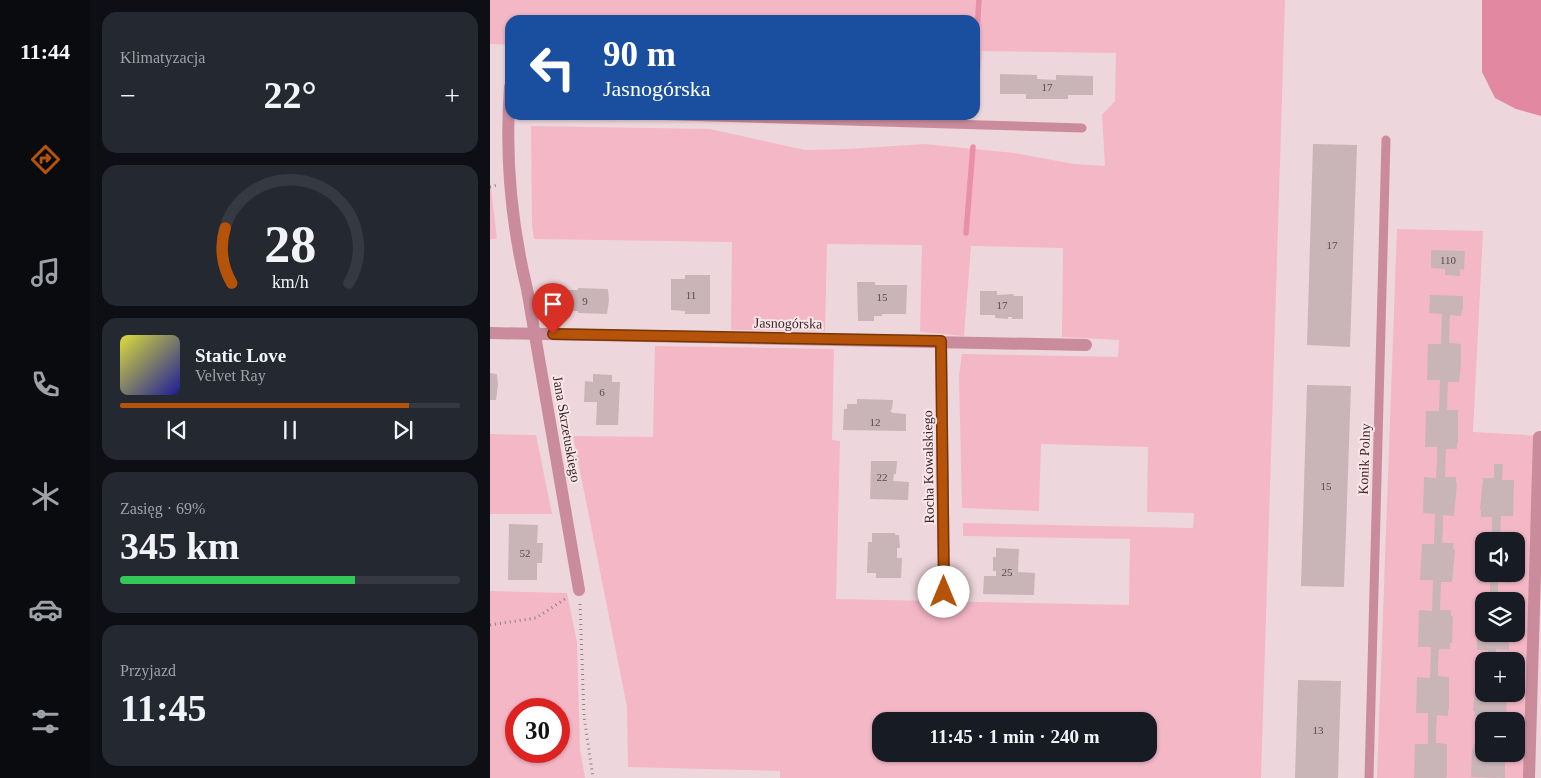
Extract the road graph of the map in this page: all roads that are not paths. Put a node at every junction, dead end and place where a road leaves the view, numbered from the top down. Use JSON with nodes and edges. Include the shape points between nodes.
{"nodes":[{"id":1,"x":509,"y":120,"type":"edge"},
{"id":2,"x":814,"y":120,"type":"edge"},
{"id":3,"x":1082,"y":128,"type":"dead end"},
{"id":4,"x":1386,"y":140,"type":"dead end"},
{"id":5,"x":490,"y":333,"type":"edge"},
{"id":6,"x":535,"y":334,"type":"junction"},
{"id":7,"x":941,"y":341,"type":"junction"},
{"id":8,"x":1086,"y":345,"type":"dead end"},
{"id":9,"x":1539,"y":438,"type":"dead end"},
{"id":10,"x":579,"y":590,"type":"road end"},
{"id":11,"x":944,"y":592,"type":"dead end"},
{"id":12,"x":1369,"y":778,"type":"edge"},
{"id":13,"x":1529,"y":778,"type":"edge"}],
"edges":[{"from":1,"to":6,"type":"street","name":"Jana Skrzetuskiego","via":[[510,181],[519,253]]},
{"from":2,"to":3,"type":"lane"},
{"from":4,"to":12,"type":"lane","name":"Konik Polny"},
{"from":5,"to":6,"type":"street","name":"Jasnogórska"},
{"from":6,"to":7,"type":"street","name":"Jasnogórska"},
{"from":6,"to":10,"type":"street","name":"Jana Skrzetuskiego"},
{"from":7,"to":8,"type":"street","name":"Jasnogórska"},
{"from":7,"to":11,"type":"street","name":"Rocha Kowalskiego"},
{"from":9,"to":13,"type":"street"}]}
